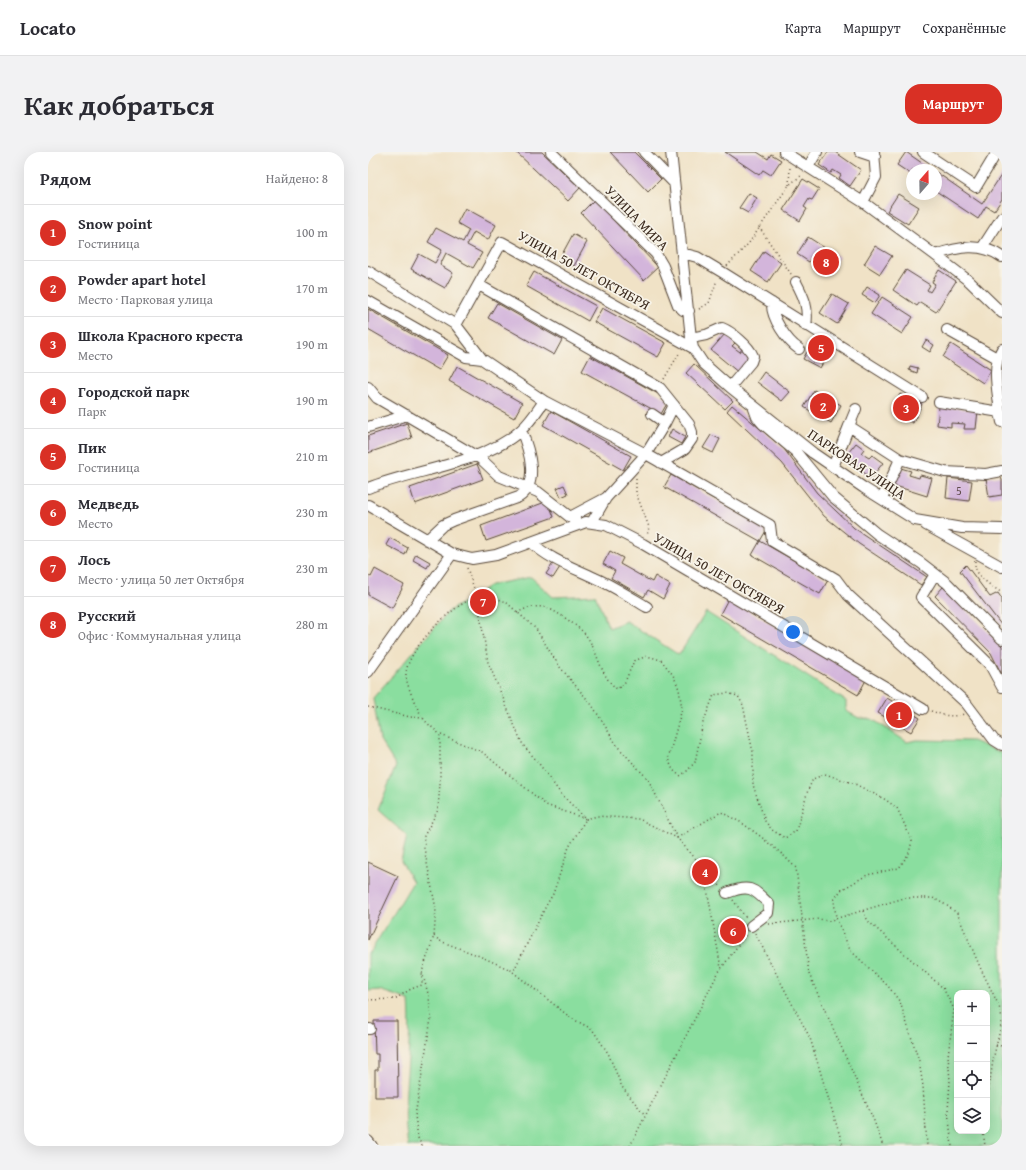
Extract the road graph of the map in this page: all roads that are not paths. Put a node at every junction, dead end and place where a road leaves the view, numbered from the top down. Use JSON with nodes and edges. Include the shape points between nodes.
{"nodes":[{"id":1,"x":551,"y":152,"type":"edge"},
{"id":2,"x":644,"y":152,"type":"edge"},
{"id":3,"x":671,"y":152,"type":"edge"},
{"id":4,"x":817,"y":152,"type":"edge"},
{"id":5,"x":860,"y":152,"type":"edge"},
{"id":6,"x":923,"y":152,"type":"edge"},
{"id":7,"x":997,"y":152,"type":"edge"},
{"id":8,"x":788,"y":154,"type":"edge"},
{"id":9,"x":874,"y":154,"type":"edge"},
{"id":10,"x":812,"y":169,"type":"junction"},
{"id":11,"x":674,"y":183,"type":"junction"},
{"id":12,"x":863,"y":202,"type":"junction"},
{"id":13,"x":1002,"y":217,"type":"edge"},
{"id":14,"x":982,"y":248,"type":"junction"},
{"id":15,"x":682,"y":253,"type":"junction"},
{"id":16,"x":935,"y":255,"type":"junction"},
{"id":17,"x":1002,"y":257,"type":"edge"},
{"id":18,"x":368,"y":271,"type":"edge"},
{"id":19,"x":796,"y":282,"type":"road end"},
{"id":20,"x":479,"y":285,"type":"junction"},
{"id":21,"x":368,"y":301,"type":"edge"},
{"id":22,"x":772,"y":303,"type":"junction"},
{"id":23,"x":689,"y":311,"type":"junction"},
{"id":24,"x":1002,"y":313,"type":"edge"},
{"id":25,"x":456,"y":325,"type":"junction"},
{"id":26,"x":806,"y":326,"type":"junction"},
{"id":27,"x":947,"y":330,"type":"dead end"},
{"id":28,"x":692,"y":343,"type":"junction"},
{"id":29,"x":799,"y":349,"type":"dead end"},
{"id":30,"x":1000,"y":354,"type":"edge"},
{"id":31,"x":482,"y":360,"type":"junction"},
{"id":32,"x":368,"y":387,"type":"edge"},
{"id":33,"x":730,"y":387,"type":"junction"},
{"id":34,"x":922,"y":397,"type":"dead end"},
{"id":35,"x":544,"y":401,"type":"junction"},
{"id":36,"x":940,"y":402,"type":"dead end"},
{"id":37,"x":674,"y":405,"type":"junction"},
{"id":38,"x":753,"y":405,"type":"junction"},
{"id":39,"x":856,"y":409,"type":"dead end"},
{"id":40,"x":652,"y":414,"type":"dead end"},
{"id":41,"x":407,"y":415,"type":"junction"},
{"id":42,"x":1001,"y":417,"type":"edge"},
{"id":43,"x":665,"y":423,"type":"junction"},
{"id":44,"x":849,"y":426,"type":"junction"},
{"id":45,"x":368,"y":427,"type":"edge"},
{"id":46,"x":521,"y":430,"type":"junction"},
{"id":47,"x":646,"y":454,"type":"junction"},
{"id":48,"x":474,"y":456,"type":"junction"},
{"id":49,"x":900,"y":459,"type":"junction"},
{"id":50,"x":661,"y":463,"type":"junction"},
{"id":51,"x":833,"y":467,"type":"junction"},
{"id":52,"x":1002,"y":471,"type":"edge"},
{"id":53,"x":368,"y":488,"type":"edge"},
{"id":54,"x":529,"y":488,"type":"junction"},
{"id":55,"x":606,"y":498,"type":"junction"},
{"id":56,"x":882,"y":499,"type":"junction"},
{"id":57,"x":368,"y":505,"type":"edge"},
{"id":58,"x":570,"y":517,"type":"junction"},
{"id":59,"x":915,"y":520,"type":"junction"},
{"id":60,"x":592,"y":522,"type":"junction"},
{"id":61,"x":579,"y":524,"type":"junction"},
{"id":62,"x":1002,"y":529,"type":"edge"},
{"id":63,"x":427,"y":540,"type":"junction"},
{"id":64,"x":531,"y":542,"type":"junction"},
{"id":65,"x":452,"y":554,"type":"junction"},
{"id":66,"x":1002,"y":567,"type":"edge"},
{"id":67,"x":935,"y":574,"type":"junction"},
{"id":68,"x":647,"y":607,"type":"dead end"},
{"id":69,"x":1002,"y":639,"type":"edge"},
{"id":70,"x":368,"y":672,"type":"edge"},
{"id":71,"x":1002,"y":687,"type":"edge"},
{"id":72,"x":923,"y":708,"type":"road end"},
{"id":73,"x":1002,"y":746,"type":"edge"},
{"id":74,"x":727,"y":894,"type":"road end"},
{"id":75,"x":751,"y":926,"type":"road end"}],
"edges":[{"from":1,"to":23,"type":"street","name":"УЛИЦА МИРА","via":[[656,254],[678,305],[682,310]]},
{"from":2,"to":11,"type":"street"},
{"from":3,"to":11,"type":"street","name":"ПАРКОВАЯ УЛИЦА"},
{"from":4,"to":10,"type":"street"},
{"from":5,"to":9,"type":"street"},
{"from":6,"to":7,"type":"street","via":[[976,187]]},
{"from":8,"to":10,"type":"street"},
{"from":9,"to":12,"type":"street","via":[[876,177]]},
{"from":10,"to":12,"type":"street"},
{"from":11,"to":15,"type":"street","name":"ПАРКОВАЯ УЛИЦА"},
{"from":12,"to":16,"type":"street"},
{"from":13,"to":14,"type":"street"},
{"from":14,"to":16,"type":"street","via":[[958,248]]},
{"from":14,"to":17,"type":"street"},
{"from":15,"to":22,"type":"street","via":[[697,257]]},
{"from":15,"to":23,"type":"street","name":"ПАРКОВАЯ УЛИЦА"},
{"from":16,"to":24,"type":"street","via":[[969,281]]},
{"from":18,"to":25,"type":"street"},
{"from":19,"to":26,"type":"street","via":[[806,301]]},
{"from":20,"to":25,"type":"street","name":"УЛИЦА 50 ЛЕТ ОКТЯБРЯ"},
{"from":20,"to":28,"type":"street","name":"УЛИЦА 50 ЛЕТ ОКТЯБРЯ","via":[[502,242]]},
{"from":20,"to":37,"type":"street","via":[[660,388]]},
{"from":21,"to":31,"type":"street","via":[[466,358]]},
{"from":22,"to":26,"type":"street"},
{"from":22,"to":29,"type":"street","via":[[785,337]]},
{"from":23,"to":28,"type":"street","name":"ПАРКОВАЯ УЛИЦА"},
{"from":25,"to":31,"type":"street"},
{"from":26,"to":34,"type":"street"},
{"from":27,"to":30,"type":"street"},
{"from":28,"to":33,"type":"street","name":"ПАРКОВАЯ УЛИЦА","via":[[703,363]]},
{"from":28,"to":33,"type":"street","via":[[722,328],[749,350],[753,356],[751,362]]},
{"from":30,"to":42,"type":"street","via":[[996,367]]},
{"from":31,"to":35,"type":"street"},
{"from":32,"to":41,"type":"street","via":[[377,398]]},
{"from":33,"to":38,"type":"street","name":"ПАРКОВАЯ УЛИЦА"},
{"from":35,"to":46,"type":"street"},
{"from":35,"to":47,"type":"street"},
{"from":36,"to":42,"type":"street"},
{"from":37,"to":43,"type":"street"},
{"from":37,"to":50,"type":"street","via":[[689,424],[692,439],[685,449]]},
{"from":38,"to":51,"type":"street","name":"ПАРКОВАЯ УЛИЦА"},
{"from":38,"to":67,"type":"street","via":[[757,417],[796,452],[833,497],[877,534]]},
{"from":39,"to":44,"type":"street"},
{"from":40,"to":43,"type":"street"},
{"from":41,"to":45,"type":"street"},
{"from":41,"to":48,"type":"street"},
{"from":43,"to":47,"type":"street"},
{"from":44,"to":49,"type":"street"},
{"from":44,"to":51,"type":"street"},
{"from":46,"to":48,"type":"street"},
{"from":46,"to":54,"type":"street","via":[[528,448],[531,479]]},
{"from":47,"to":50,"type":"street"},
{"from":47,"to":55,"type":"street"},
{"from":48,"to":53,"type":"street"},
{"from":48,"to":54,"type":"street","via":[[486,463],[499,476]]},
{"from":49,"to":52,"type":"street","via":[[945,472],[986,474]]},
{"from":49,"to":56,"type":"street"},
{"from":50,"to":73,"type":"street","via":[[770,525],[772,542],[836,579],[848,595],[966,703],[994,740]]},
{"from":51,"to":56,"type":"street","name":"ПАРКОВАЯ УЛИЦА"},
{"from":54,"to":58,"type":"street"},
{"from":54,"to":63,"type":"street","via":[[519,497],[443,525]]},
{"from":55,"to":58,"type":"street"},
{"from":55,"to":60,"type":"street"},
{"from":56,"to":59,"type":"street","name":"ПАРКОВАЯ УЛИЦА"},
{"from":57,"to":63,"type":"street","name":"УЛИЦА 50 ЛЕТ ОКТЯБРЯ"},
{"from":58,"to":61,"type":"street"},
{"from":59,"to":62,"type":"street","name":"ПАРКОВАЯ УЛИЦА","via":[[962,528]]},
{"from":59,"to":66,"type":"street"},
{"from":60,"to":61,"type":"street","name":"УЛИЦА 50 ЛЕТ ОКТЯБРЯ"},
{"from":60,"to":72,"type":"street","name":"УЛИЦА 50 ЛЕТ ОКТЯБРЯ","via":[[606,525],[643,544]]},
{"from":61,"to":64,"type":"street","name":"УЛИЦА 50 ЛЕТ ОКТЯБРЯ"},
{"from":63,"to":65,"type":"street","name":"УЛИЦА 50 ЛЕТ ОКТЯБРЯ"},
{"from":64,"to":65,"type":"street","name":"УЛИЦА 50 ЛЕТ ОКТЯБРЯ","via":[[496,555],[472,560]]},
{"from":64,"to":68,"type":"street","via":[[542,553],[556,561]]},
{"from":65,"to":70,"type":"street"},
{"from":67,"to":69,"type":"street"},
{"from":67,"to":71,"type":"street","via":[[921,597],[990,665]]},
{"from":74,"to":75,"type":"street","via":[[740,888],[751,888],[769,904],[768,913]]}]}
